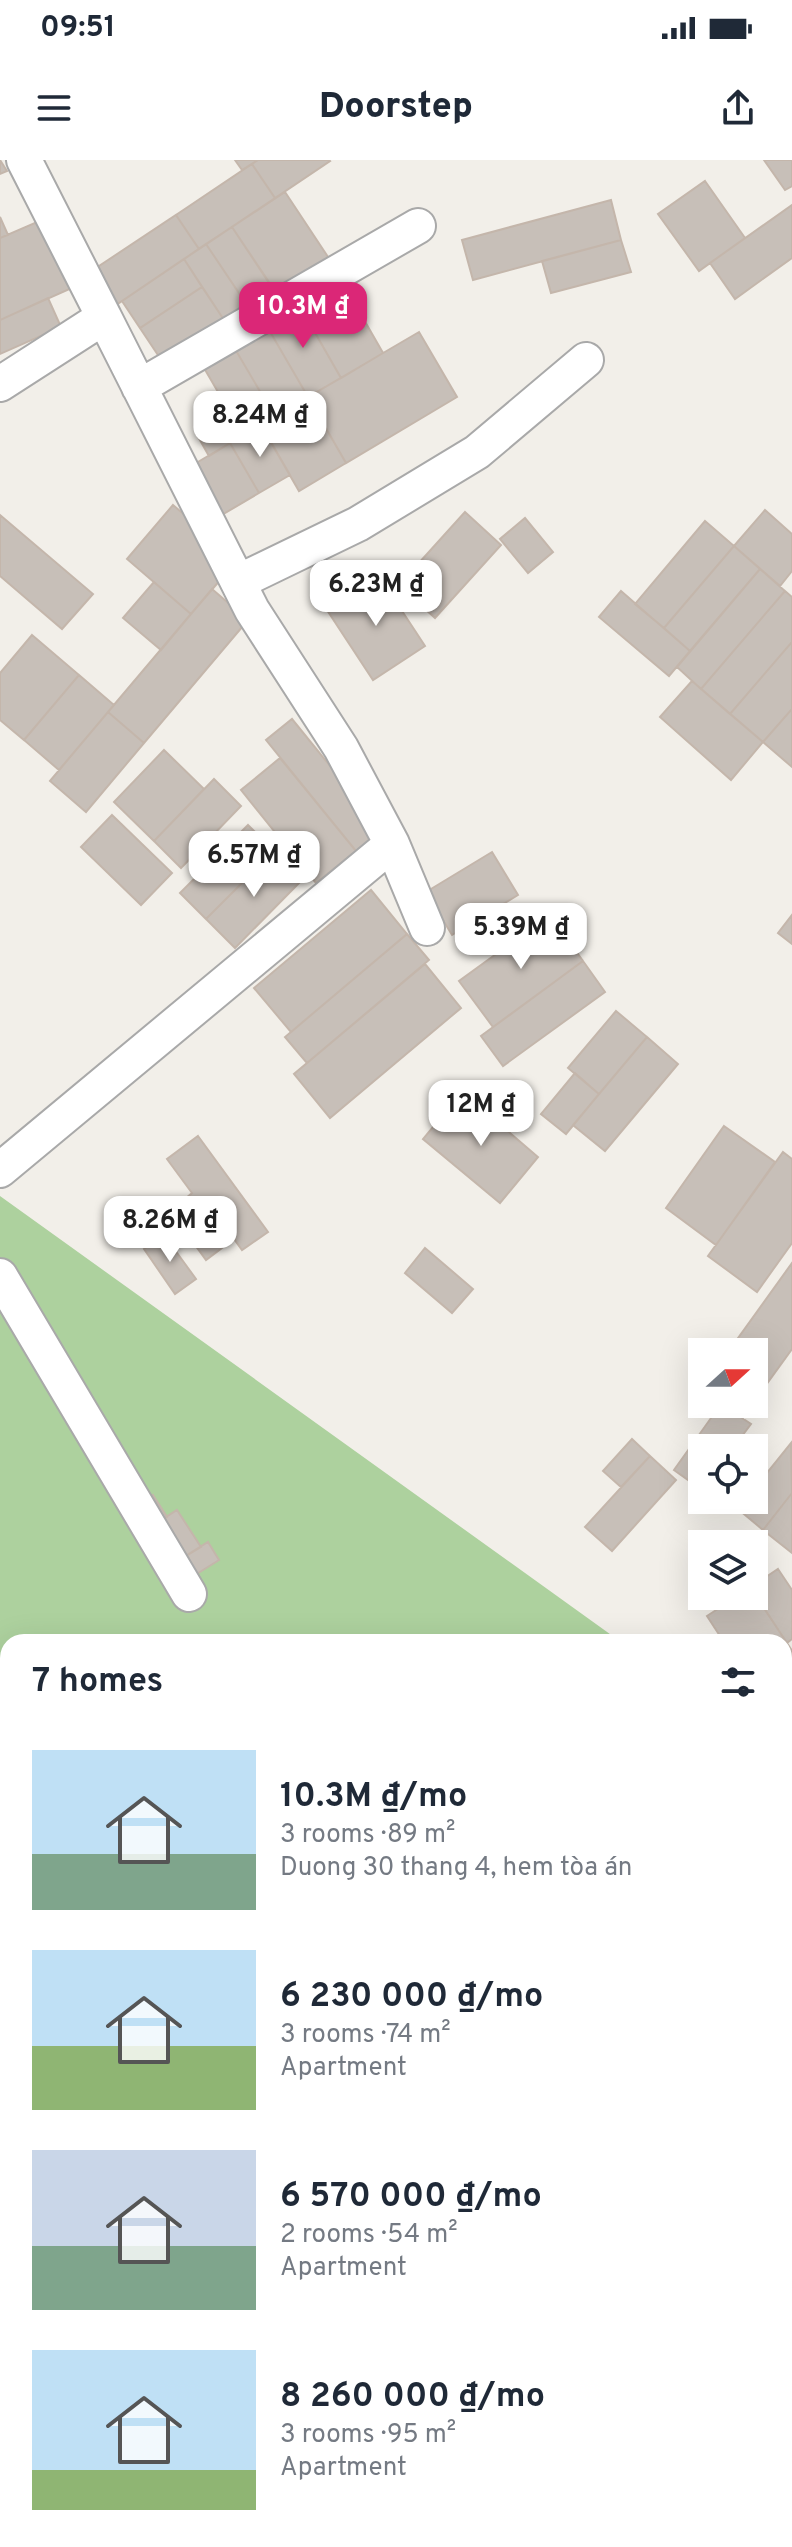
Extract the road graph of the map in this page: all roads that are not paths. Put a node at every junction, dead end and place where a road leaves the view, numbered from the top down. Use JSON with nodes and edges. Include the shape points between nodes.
{"nodes":[{"id":1,"x":24,"y":160,"type":"edge"},
{"id":2,"x":418,"y":226,"type":"dead end"},
{"id":3,"x":104,"y":317,"type":"junction"},
{"id":4,"x":586,"y":360,"type":"dead end"},
{"id":5,"x":0,"y":384,"type":"edge"},
{"id":6,"x":139,"y":387,"type":"junction"},
{"id":7,"x":238,"y":582,"type":"junction"},
{"id":8,"x":392,"y":844,"type":"junction"},
{"id":9,"x":427,"y":928,"type":"dead end"},
{"id":10,"x":0,"y":1170,"type":"edge"},
{"id":11,"x":0,"y":1276,"type":"edge"},
{"id":12,"x":189,"y":1594,"type":"dead end"}],
"edges":[{"from":1,"to":3,"type":"street"},
{"from":2,"to":6,"type":"street"},
{"from":3,"to":5,"type":"street"},
{"from":3,"to":6,"type":"street"},
{"from":4,"to":7,"type":"street","via":[[477,452],[358,524]]},
{"from":6,"to":7,"type":"street"},
{"from":7,"to":8,"type":"street","via":[[341,748]]},
{"from":8,"to":9,"type":"street"},
{"from":8,"to":10,"type":"street"},
{"from":11,"to":12,"type":"street"}]}
